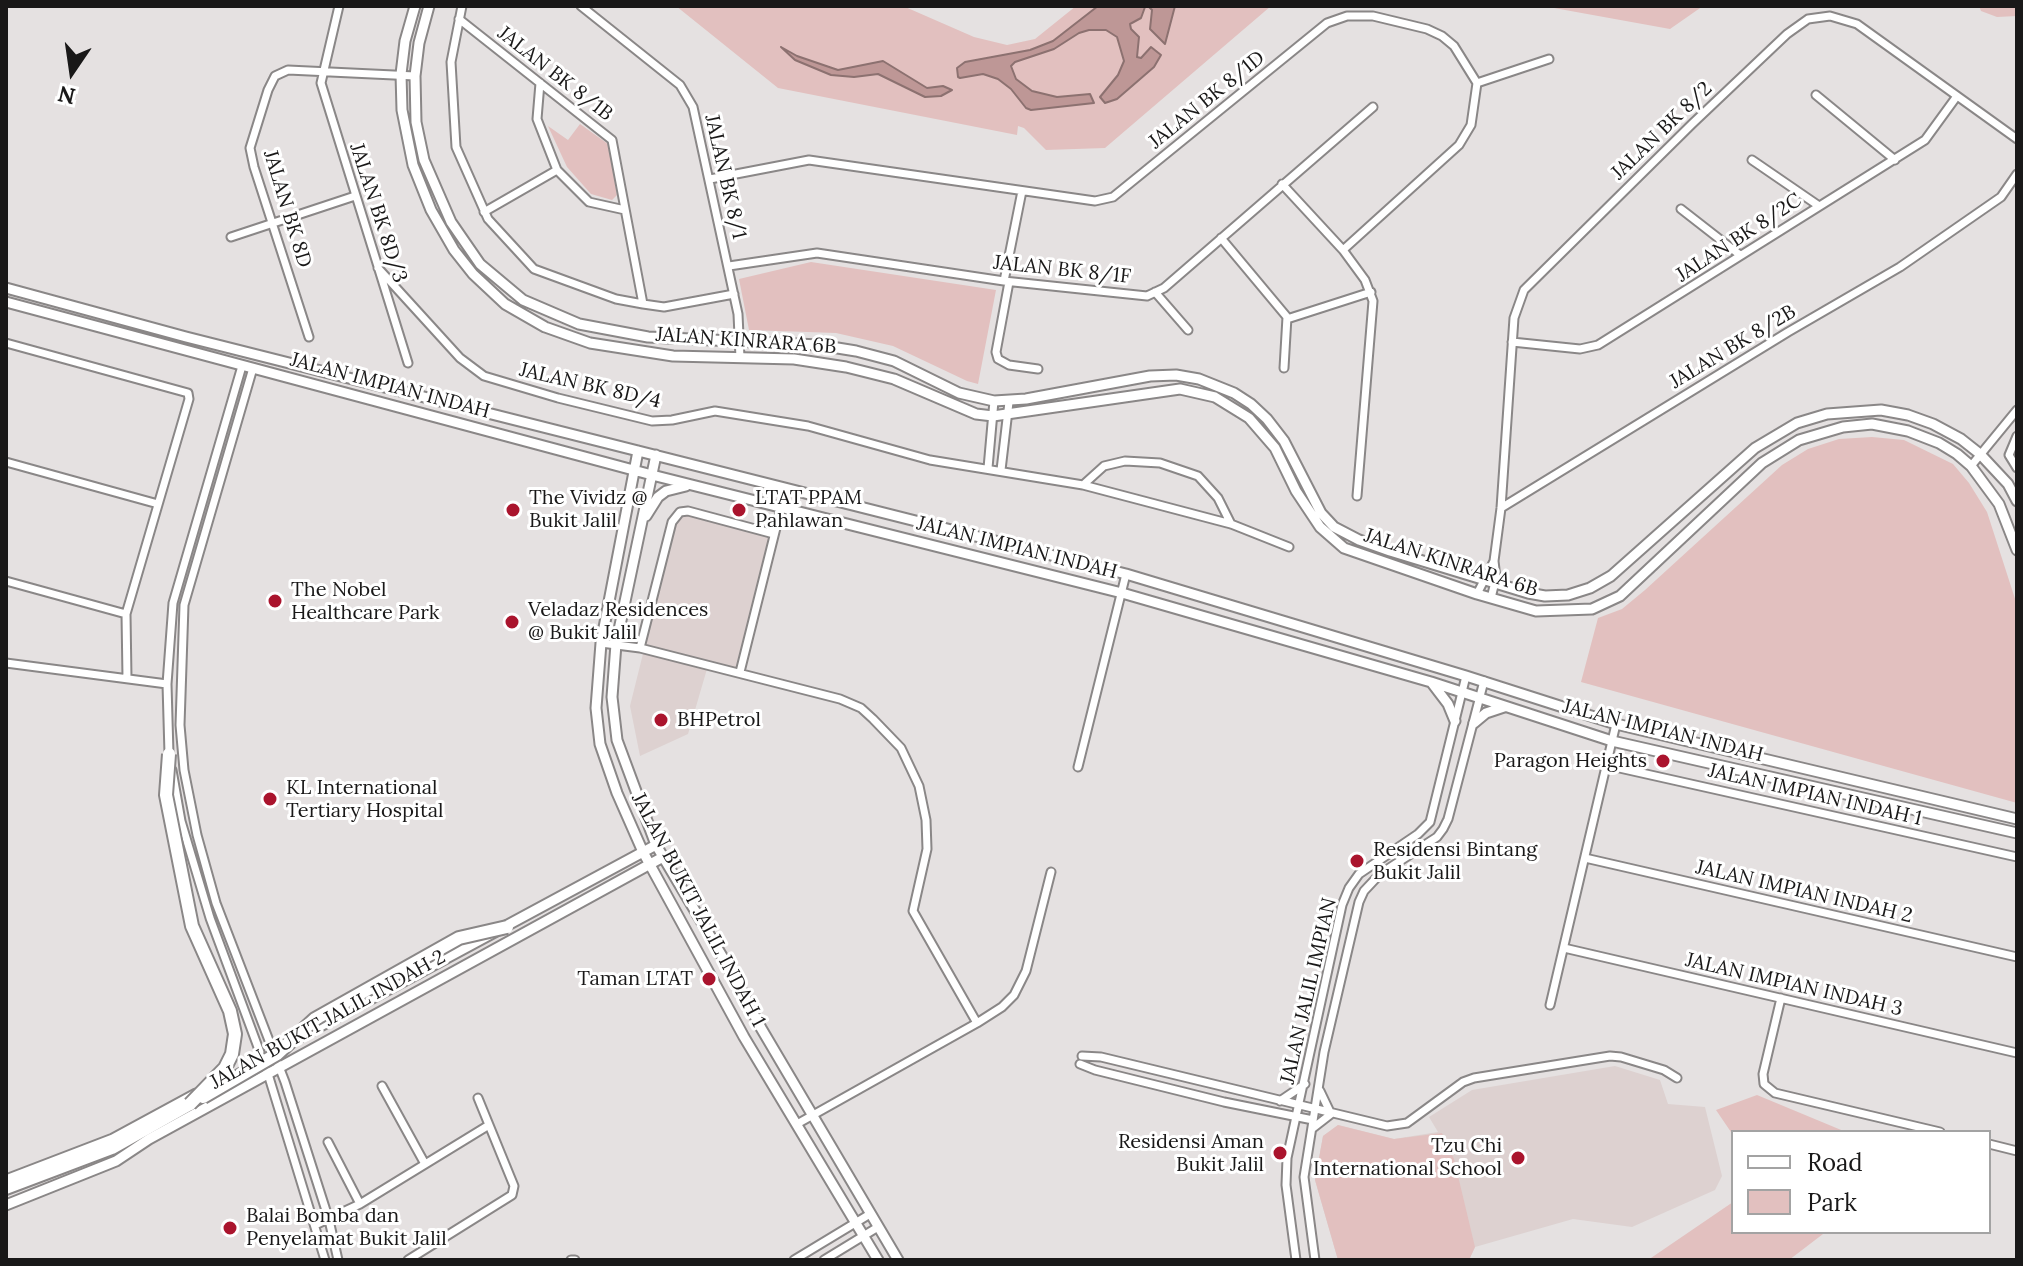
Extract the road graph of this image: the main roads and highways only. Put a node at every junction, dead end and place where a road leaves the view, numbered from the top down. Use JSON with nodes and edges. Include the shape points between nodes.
{"nodes":[{"id":1,"x":169,"y":754,"type":"road end"},
{"id":2,"x":507,"y":927,"type":"road end"},
{"id":3,"x":190,"y":1104,"type":"junction"},
{"id":4,"x":6,"y":1188,"type":"edge"}],
"edges":[{"from":1,"to":3,"type":"highway","bridge":true,"via":[[166,795],[192,926],[235,1034],[225,1068]]},
{"from":2,"to":3,"type":"highway","bridge":true,"via":[[459,938],[315,1019],[277,1054]]},
{"from":3,"to":4,"type":"highway","via":[[112,1148]]}]}
